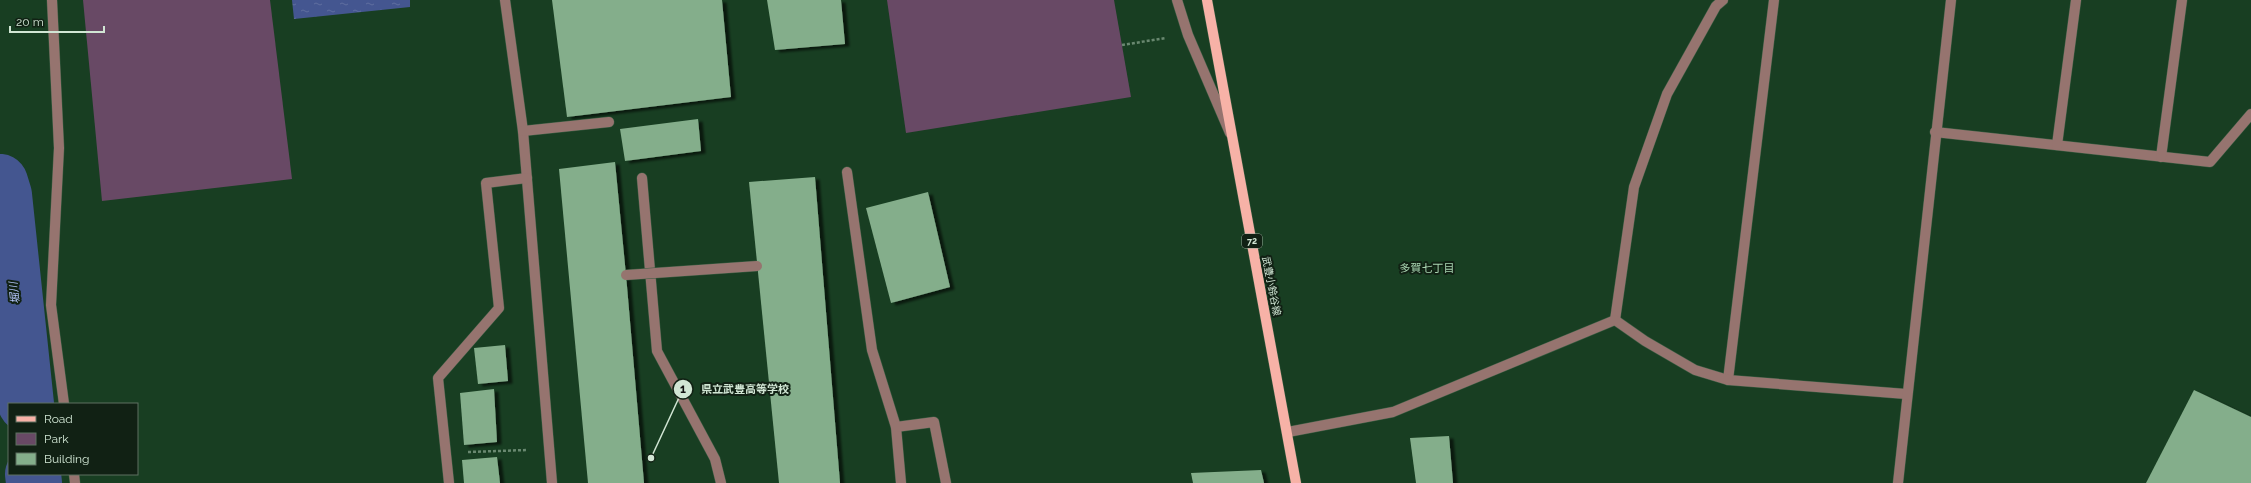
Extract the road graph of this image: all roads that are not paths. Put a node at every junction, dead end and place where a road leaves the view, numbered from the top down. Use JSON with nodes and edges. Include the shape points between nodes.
{"nodes":[{"id":1,"x":52,"y":0,"type":"edge"},
{"id":2,"x":505,"y":0,"type":"edge"},
{"id":3,"x":1177,"y":0,"type":"edge"},
{"id":4,"x":1207,"y":0,"type":"edge"},
{"id":5,"x":1723,"y":0,"type":"edge"},
{"id":6,"x":1774,"y":0,"type":"edge"},
{"id":7,"x":1951,"y":0,"type":"edge"},
{"id":8,"x":2076,"y":0,"type":"edge"},
{"id":9,"x":2182,"y":0,"type":"edge"},
{"id":10,"x":2251,"y":114,"type":"edge"},
{"id":11,"x":609,"y":122,"type":"dead end"},
{"id":12,"x":523,"y":131,"type":"junction"},
{"id":13,"x":1935,"y":132,"type":"junction"},
{"id":14,"x":1232,"y":138,"type":"junction"},
{"id":15,"x":2057,"y":145,"type":"junction"},
{"id":16,"x":2161,"y":157,"type":"junction"},
{"id":17,"x":847,"y":172,"type":"dead end"},
{"id":18,"x":527,"y":178,"type":"junction"},
{"id":19,"x":642,"y":178,"type":"dead end"},
{"id":20,"x":757,"y":266,"type":"dead end"},
{"id":21,"x":626,"y":275,"type":"dead end"},
{"id":22,"x":1615,"y":320,"type":"junction"},
{"id":23,"x":1728,"y":380,"type":"junction"},
{"id":24,"x":1906,"y":394,"type":"junction"},
{"id":25,"x":64,"y":403,"type":"edge"},
{"id":26,"x":896,"y":427,"type":"junction"},
{"id":27,"x":1288,"y":432,"type":"junction"},
{"id":28,"x":449,"y":483,"type":"edge"},
{"id":29,"x":552,"y":483,"type":"edge"},
{"id":30,"x":721,"y":483,"type":"edge"},
{"id":31,"x":901,"y":483,"type":"edge"},
{"id":32,"x":946,"y":483,"type":"edge"},
{"id":33,"x":1296,"y":483,"type":"edge"},
{"id":34,"x":1898,"y":483,"type":"edge"}],
"edges":[{"from":1,"to":25,"type":"street","via":[[59,148],[51,305]]},
{"from":2,"to":12,"type":"street"},
{"from":3,"to":14,"type":"street","via":[[1188,35]]},
{"from":4,"to":14,"type":"main road","name":"武豊小鈴谷線","number":"72"},
{"from":5,"to":22,"type":"street","via":[[1716,6],[1667,94],[1634,187]]},
{"from":6,"to":23,"type":"street"},
{"from":7,"to":13,"type":"street"},
{"from":8,"to":15,"type":"street"},
{"from":9,"to":16,"type":"street"},
{"from":10,"to":16,"type":"street","via":[[2210,162]]},
{"from":11,"to":12,"type":"street"},
{"from":12,"to":18,"type":"street"},
{"from":13,"to":15,"type":"street"},
{"from":13,"to":24,"type":"street"},
{"from":14,"to":27,"type":"main road","name":"武豊小鈴谷線","number":"72"},
{"from":15,"to":16,"type":"street"},
{"from":17,"to":26,"type":"street","via":[[872,350]]},
{"from":18,"to":28,"type":"street","via":[[486,183],[499,308],[438,378]]},
{"from":18,"to":29,"type":"street"},
{"from":19,"to":30,"type":"street","via":[[657,351],[715,459]]},
{"from":20,"to":21,"type":"street","bridge":true},
{"from":22,"to":23,"type":"street","via":[[1695,370]]},
{"from":22,"to":27,"type":"street","via":[[1393,412]]},
{"from":23,"to":24,"type":"street"},
{"from":24,"to":34,"type":"street"},
{"from":26,"to":31,"type":"street"},
{"from":26,"to":32,"type":"street","via":[[934,422]]},
{"from":27,"to":33,"type":"main road","name":"武豊小鈴谷線","number":"72"}]}
